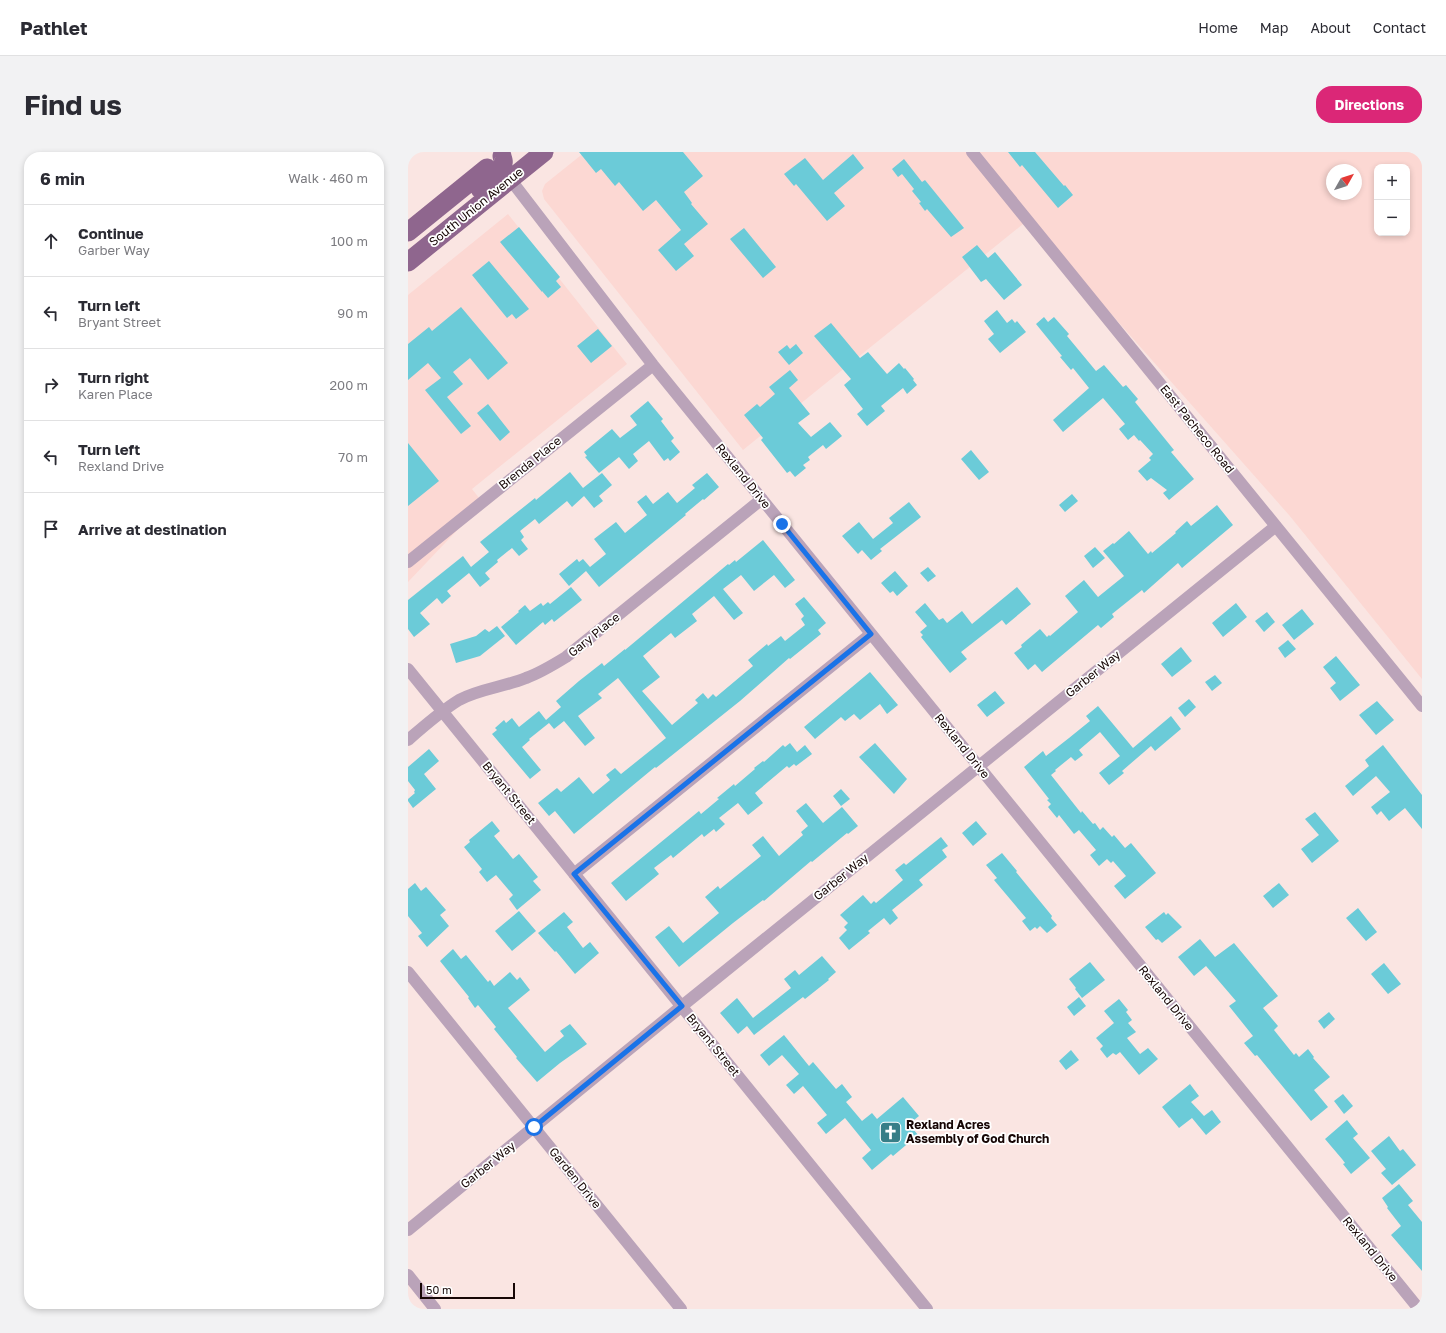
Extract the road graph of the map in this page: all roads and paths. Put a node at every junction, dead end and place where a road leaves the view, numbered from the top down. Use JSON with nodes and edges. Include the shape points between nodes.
{"nodes":[{"id":1,"x":526,"y":152,"type":"edge"},
{"id":2,"x":544,"y":152,"type":"edge"},
{"id":3,"x":972,"y":152,"type":"edge"},
{"id":4,"x":504,"y":154,"type":"edge"},
{"id":5,"x":510,"y":179,"type":"junction"},
{"id":6,"x":408,"y":232,"type":"edge"},
{"id":7,"x":408,"y":254,"type":"edge"},
{"id":8,"x":408,"y":262,"type":"edge"},
{"id":9,"x":653,"y":364,"type":"junction"},
{"id":10,"x":762,"y":499,"type":"junction"},
{"id":11,"x":1276,"y":526,"type":"junction"},
{"id":12,"x":408,"y":562,"type":"edge"},
{"id":13,"x":871,"y":634,"type":"junction"},
{"id":14,"x":408,"y":669,"type":"edge"},
{"id":15,"x":1422,"y":706,"type":"edge"},
{"id":16,"x":443,"y":712,"type":"junction"},
{"id":17,"x":408,"y":740,"type":"edge"},
{"id":18,"x":979,"y":766,"type":"junction"},
{"id":19,"x":574,"y":874,"type":"junction"},
{"id":20,"x":408,"y":972,"type":"edge"},
{"id":21,"x":682,"y":1006,"type":"junction"},
{"id":22,"x":534,"y":1127,"type":"junction"},
{"id":23,"x":408,"y":1230,"type":"edge"},
{"id":24,"x":408,"y":1275,"type":"edge"},
{"id":25,"x":435,"y":1309,"type":"edge"},
{"id":26,"x":681,"y":1309,"type":"edge"},
{"id":27,"x":927,"y":1309,"type":"edge"},
{"id":28,"x":1419,"y":1309,"type":"edge"}],
"edges":[{"from":1,"to":5,"type":"main road","via":[[512,165]]},
{"from":2,"to":5,"type":"main road","name":"South Union Avenue"},
{"from":3,"to":11,"type":"street","name":"East Pacheco Road"},
{"from":4,"to":6,"type":"main road","name":"South Union Avenue"},
{"from":4,"to":7,"type":"main road","via":[[501,169],[494,177],[417,241]]},
{"from":5,"to":8,"type":"main road","name":"South Union Avenue"},
{"from":5,"to":9,"type":"street","name":"Rexland Drive"},
{"from":9,"to":10,"type":"street","name":"Rexland Drive"},
{"from":9,"to":12,"type":"street","name":"Brenda Place"},
{"from":10,"to":13,"type":"street","name":"Rexland Drive"},
{"from":10,"to":16,"type":"street","name":"Gary Place","via":[[566,657],[525,679],[459,700]]},
{"from":11,"to":15,"type":"street","name":"East Pacheco Road"},
{"from":11,"to":18,"type":"street","name":"Garber Way"},
{"from":13,"to":18,"type":"street","name":"Rexland Drive"},
{"from":13,"to":19,"type":"street"},
{"from":14,"to":16,"type":"street","name":"Bryant Street"},
{"from":16,"to":17,"type":"street","name":"Gary Place"},
{"from":16,"to":19,"type":"street","name":"Bryant Street"},
{"from":18,"to":21,"type":"street","name":"Garber Way"},
{"from":18,"to":28,"type":"street","name":"Rexland Drive"},
{"from":19,"to":21,"type":"street","name":"Bryant Street"},
{"from":20,"to":22,"type":"street","name":"Garden Drive"},
{"from":21,"to":22,"type":"street","name":"Garber Way"},
{"from":21,"to":27,"type":"street","name":"Bryant Street"},
{"from":22,"to":23,"type":"street","name":"Garber Way"},
{"from":22,"to":26,"type":"street","name":"Garden Drive"},
{"from":24,"to":25,"type":"street"}]}
